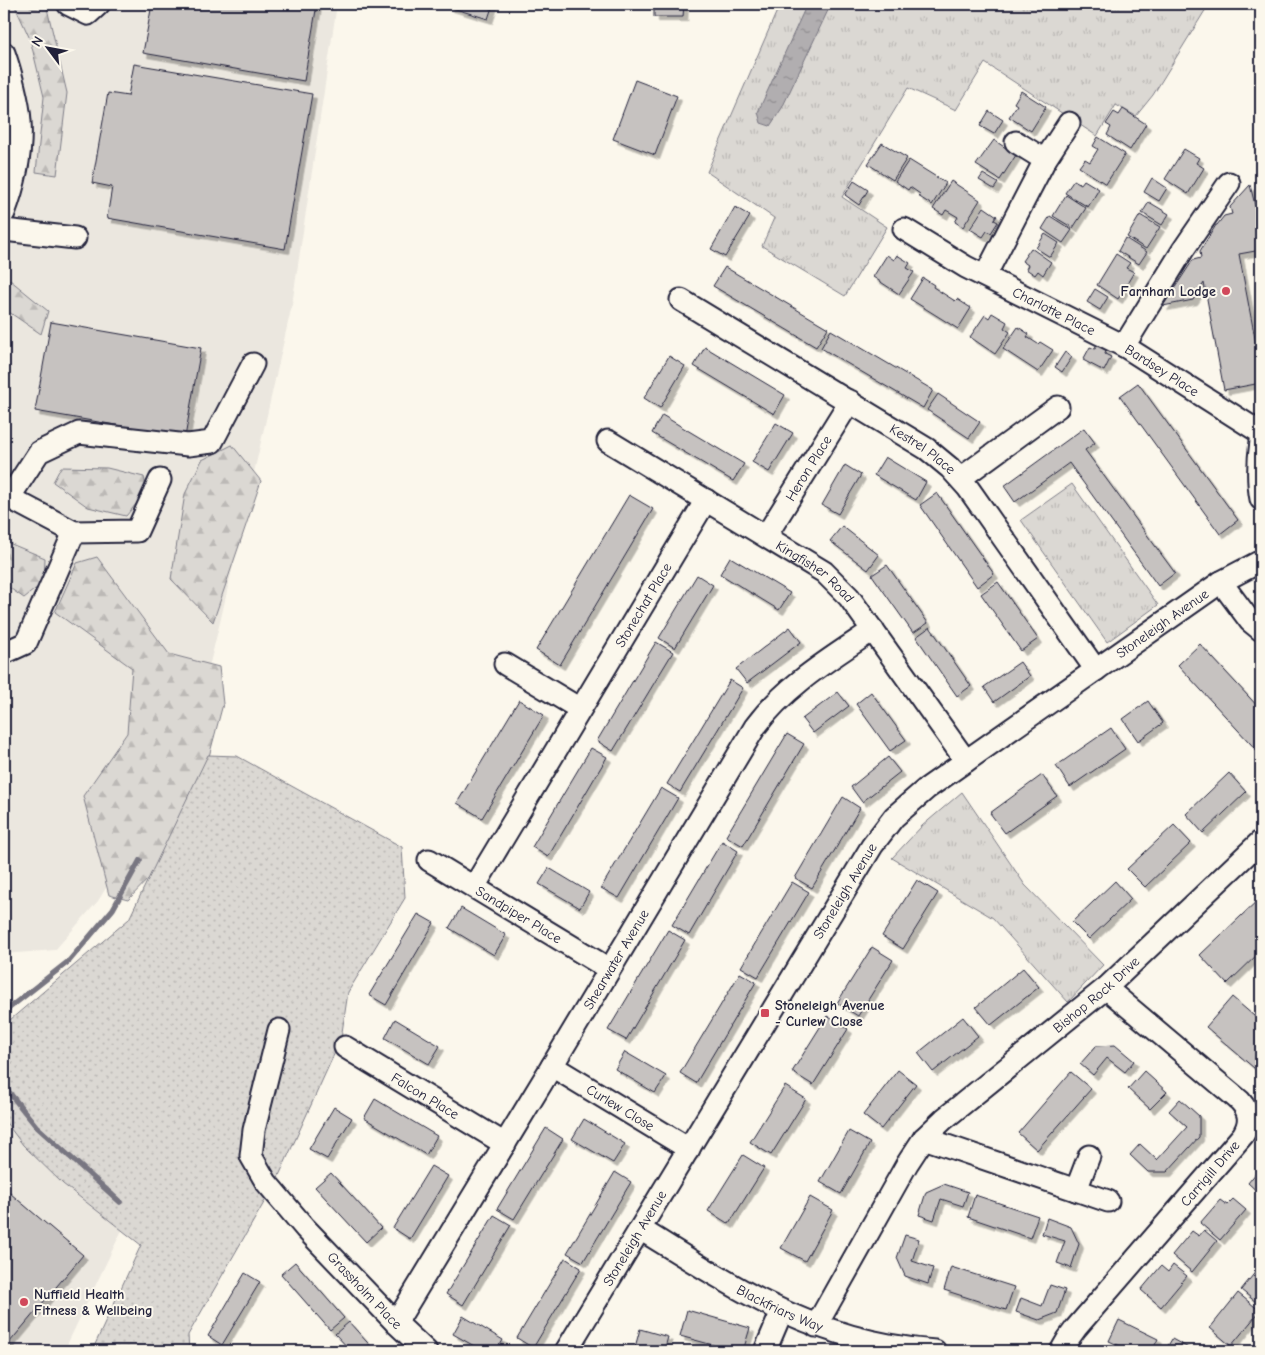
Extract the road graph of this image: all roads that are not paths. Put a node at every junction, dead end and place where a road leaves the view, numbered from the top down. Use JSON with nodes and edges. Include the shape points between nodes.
{"nodes":[{"id":1,"x":68,"y":4,"type":"edge"},
{"id":2,"x":99,"y":4,"type":"edge"},
{"id":3,"x":5,"y":62,"type":"edge"},
{"id":4,"x":1069,"y":123,"type":"dead end"},
{"id":5,"x":1016,"y":142,"type":"dead end"},
{"id":6,"x":1046,"y":160,"type":"junction"},
{"id":7,"x":1229,"y":183,"type":"dead end"},
{"id":8,"x":4,"y":213,"type":"edge"},
{"id":9,"x":904,"y":229,"type":"dead end"},
{"id":10,"x":4,"y":230,"type":"edge"},
{"id":11,"x":75,"y":238,"type":"dead end"},
{"id":12,"x":985,"y":276,"type":"junction"},
{"id":13,"x":681,"y":300,"type":"dead end"},
{"id":14,"x":1124,"y":346,"type":"junction"},
{"id":15,"x":253,"y":364,"type":"dead end"},
{"id":16,"x":850,"y":401,"type":"junction"},
{"id":17,"x":1058,"y":406,"type":"dead end"},
{"id":18,"x":1261,"y":433,"type":"edge"},
{"id":19,"x":608,"y":441,"type":"dead end"},
{"id":20,"x":1261,"y":441,"type":"edge"},
{"id":21,"x":960,"y":478,"type":"junction"},
{"id":22,"x":160,"y":480,"type":"dead end"},
{"id":23,"x":6,"y":496,"type":"edge"},
{"id":24,"x":1261,"y":499,"type":"edge"},
{"id":25,"x":706,"y":500,"type":"junction"},
{"id":26,"x":74,"y":532,"type":"junction"},
{"id":27,"x":766,"y":536,"type":"junction"},
{"id":28,"x":1261,"y":560,"type":"edge"},
{"id":29,"x":1221,"y":582,"type":"junction"},
{"id":30,"x":873,"y":630,"type":"junction"},
{"id":31,"x":1261,"y":630,"type":"edge"},
{"id":32,"x":4,"y":653,"type":"edge"},
{"id":33,"x":505,"y":664,"type":"dead end"},
{"id":34,"x":1096,"y":670,"type":"junction"},
{"id":35,"x":580,"y":709,"type":"junction"},
{"id":36,"x":966,"y":761,"type":"junction"},
{"id":37,"x":1261,"y":841,"type":"edge"},
{"id":38,"x":429,"y":860,"type":"dead end"},
{"id":39,"x":474,"y":887,"type":"junction"},
{"id":40,"x":609,"y":969,"type":"junction"},
{"id":41,"x":1106,"y":988,"type":"junction"},
{"id":42,"x":279,"y":1030,"type":"dead end"},
{"id":43,"x":345,"y":1047,"type":"dead end"},
{"id":44,"x":552,"y":1066,"type":"junction"},
{"id":45,"x":924,"y":1138,"type":"junction"},
{"id":46,"x":505,"y":1144,"type":"junction"},
{"id":47,"x":689,"y":1149,"type":"junction"},
{"id":48,"x":1088,"y":1156,"type":"dead end"},
{"id":49,"x":1076,"y":1190,"type":"junction"},
{"id":50,"x":1108,"y":1201,"type":"dead end"},
{"id":51,"x":640,"y":1230,"type":"junction"},
{"id":52,"x":782,"y":1311,"type":"junction"},
{"id":53,"x":396,"y":1323,"type":"junction"},
{"id":54,"x":816,"y":1326,"type":"junction"},
{"id":55,"x":426,"y":1351,"type":"edge"},
{"id":56,"x":566,"y":1351,"type":"edge"},
{"id":57,"x":765,"y":1351,"type":"edge"},
{"id":58,"x":928,"y":1351,"type":"edge"},
{"id":59,"x":935,"y":1351,"type":"edge"},
{"id":60,"x":1061,"y":1351,"type":"edge"}],
"edges":[{"from":1,"to":2,"type":"street","via":[[88,14]]},
{"from":3,"to":8,"type":"street","via":[[20,120],[18,164]]},
{"from":4,"to":6,"type":"street"},
{"from":5,"to":6,"type":"street"},
{"from":6,"to":12,"type":"street"},
{"from":7,"to":14,"type":"street","name":"Bardsey Place"},
{"from":9,"to":12,"type":"street","name":"Charlotte Place"},
{"from":10,"to":11,"type":"street"},
{"from":12,"to":14,"type":"street","name":"Charlotte Place"},
{"from":13,"to":16,"type":"street","name":"Kestrel Place"},
{"from":14,"to":18,"type":"street","name":"Bardsey Place"},
{"from":15,"to":23,"type":"street","via":[[212,442],[188,445],[78,433],[39,452]]},
{"from":16,"to":21,"type":"street","name":"Kestrel Place","via":[[927,449]]},
{"from":16,"to":27,"type":"street","name":"Heron Place"},
{"from":17,"to":21,"type":"street"},
{"from":19,"to":25,"type":"street","name":"Kingfisher Road"},
{"from":20,"to":24,"type":"street","via":[[1258,485]]},
{"from":21,"to":34,"type":"street","name":"Kestrel Place"},
{"from":22,"to":26,"type":"street","via":[[137,531]]},
{"from":23,"to":26,"type":"street"},
{"from":25,"to":27,"type":"street","name":"Kingfisher Road"},
{"from":25,"to":35,"type":"street","name":"Stonechat Place"},
{"from":26,"to":32,"type":"street","via":[[26,643]]},
{"from":27,"to":30,"type":"street","name":"Kingfisher Road","via":[[824,572],[849,597]]},
{"from":28,"to":29,"type":"street","name":"Stoneleigh Avenue"},
{"from":29,"to":31,"type":"street","via":[[1250,621]]},
{"from":29,"to":34,"type":"street","name":"Stoneleigh Avenue"},
{"from":30,"to":36,"type":"street","name":"Kingfisher Road"},
{"from":30,"to":40,"type":"street","name":"Shearwater Avenue","via":[[804,676],[763,716]]},
{"from":33,"to":35,"type":"street"},
{"from":34,"to":36,"type":"street","name":"Stoneleigh Avenue"},
{"from":35,"to":39,"type":"street","name":"Stonechat Place"},
{"from":36,"to":47,"type":"street","name":"Stoneleigh Avenue","via":[[914,798],[883,830]]},
{"from":37,"to":41,"type":"street","name":"Bishop Rock Drive"},
{"from":38,"to":39,"type":"street","name":"Sandpiper Place"},
{"from":39,"to":40,"type":"street","name":"Sandpiper Place"},
{"from":40,"to":44,"type":"street","name":"Shearwater Avenue"},
{"from":41,"to":45,"type":"street","name":"Bishop Rock Drive"},
{"from":41,"to":60,"type":"street","name":"Carrigill Drive","via":[[1240,1101],[1249,1121],[1243,1135],[1076,1328]]},
{"from":42,"to":53,"type":"street","name":"Grassholm Place","via":[[254,1130],[251,1156],[266,1182],[305,1228]]},
{"from":43,"to":46,"type":"street","name":"Falcon Place"},
{"from":44,"to":46,"type":"street","name":"Shearwater Avenue"},
{"from":44,"to":47,"type":"street","name":"Curlew Close"},
{"from":45,"to":49,"type":"street"},
{"from":45,"to":54,"type":"street","name":"Bishop Rock Drive","via":[[906,1164]]},
{"from":46,"to":53,"type":"street","name":"Shearwater Avenue"},
{"from":47,"to":51,"type":"street","name":"Stoneleigh Avenue"},
{"from":48,"to":49,"type":"street"},
{"from":49,"to":50,"type":"street"},
{"from":51,"to":52,"type":"street","name":"Blackfriars Way"},
{"from":51,"to":56,"type":"street","name":"Stoneleigh Avenue"},
{"from":52,"to":54,"type":"street","name":"Blackfriars Way"},
{"from":52,"to":57,"type":"street"},
{"from":53,"to":55,"type":"street","name":"Grassholm Place"},
{"from":54,"to":58,"type":"street","name":"Blackfriars Way","via":[[874,1342]]},
{"from":58,"to":59,"type":"street","name":"Blackfriars Way"}]}
